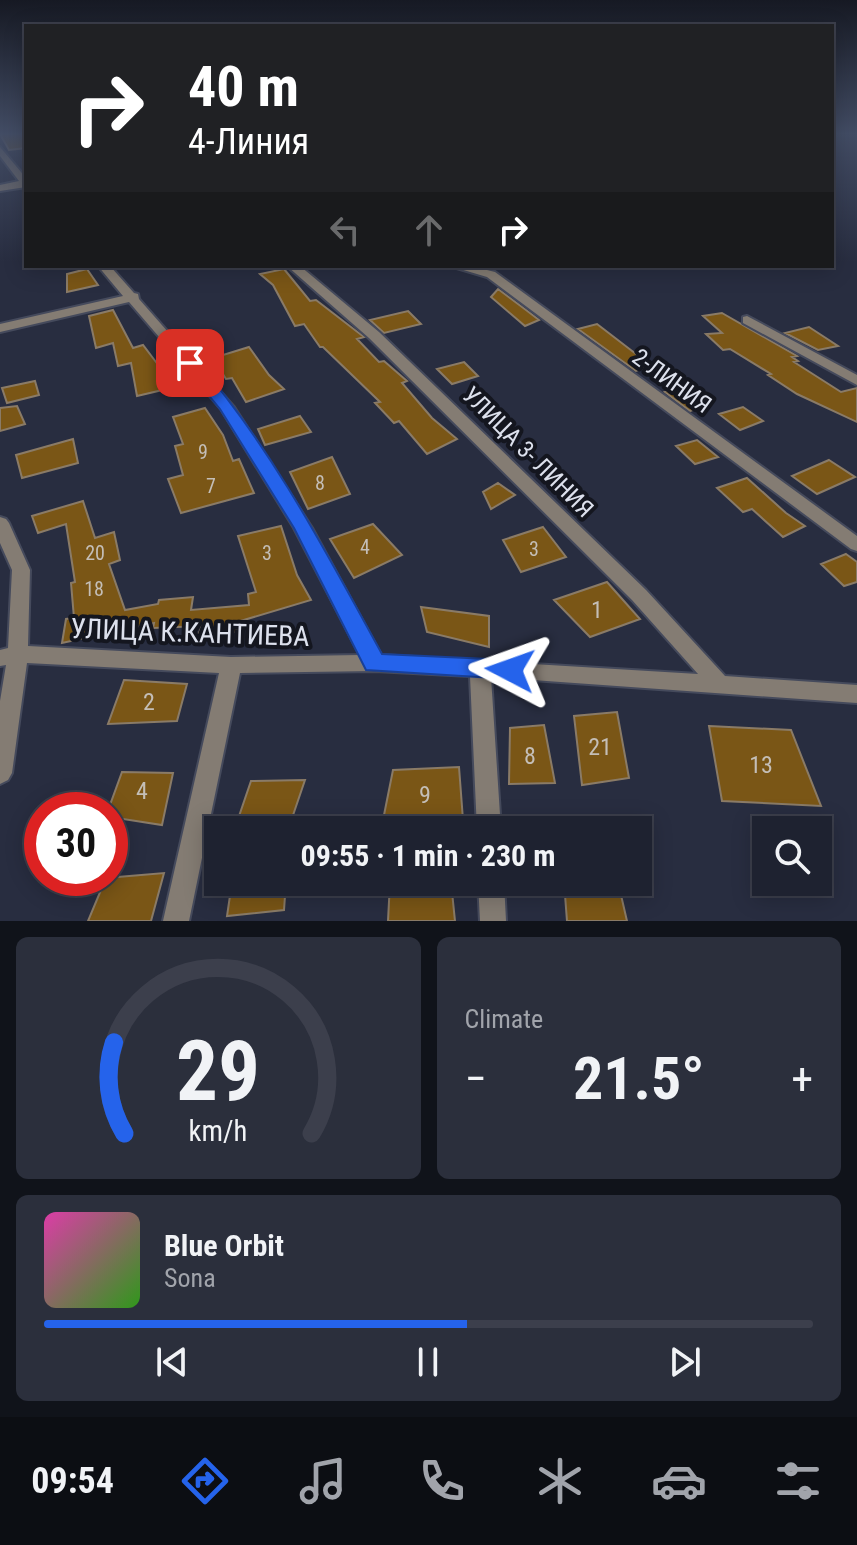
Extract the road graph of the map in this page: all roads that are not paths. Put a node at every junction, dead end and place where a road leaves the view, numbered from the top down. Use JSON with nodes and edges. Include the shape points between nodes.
{"nodes":[{"id":1,"x":24,"y":183,"type":"edge"},
{"id":2,"x":0,"y":188,"type":"edge"},
{"id":3,"x":106,"y":268,"type":"edge"},
{"id":4,"x":295,"y":268,"type":"edge"},
{"id":5,"x":465,"y":268,"type":"edge"},
{"id":6,"x":134,"y":297,"type":"junction"},
{"id":7,"x":747,"y":320,"type":"dead end"},
{"id":8,"x":0,"y":328,"type":"edge"},
{"id":9,"x":857,"y":381,"type":"edge"},
{"id":10,"x":0,"y":523,"type":"edge"},
{"id":11,"x":857,"y":545,"type":"edge"},
{"id":12,"x":9,"y":656,"type":"edge"},
{"id":13,"x":375,"y":663,"type":"junction"},
{"id":14,"x":231,"y":665,"type":"junction"},
{"id":15,"x":480,"y":668,"type":"junction"},
{"id":16,"x":719,"y":684,"type":"junction"},
{"id":17,"x":857,"y":694,"type":"edge"},
{"id":18,"x":0,"y":773,"type":"edge"},
{"id":19,"x":488,"y":816,"type":"edge"},
{"id":20,"x":492,"y":896,"type":"edge"},
{"id":21,"x":176,"y":921,"type":"edge"},
{"id":22,"x":493,"y":921,"type":"edge"}],
"edges":[{"from":1,"to":2,"type":"street"},
{"from":3,"to":6,"type":"street"},
{"from":4,"to":16,"type":"street","name":"УЛИЦА 3- ЛИНИЯ","via":[[374,335],[639,595]]},
{"from":5,"to":11,"type":"street","name":"2-ЛИНИЯ","via":[[491,274]]},
{"from":6,"to":8,"type":"street"},
{"from":6,"to":13,"type":"street","via":[[227,407],[303,528]]},
{"from":7,"to":9,"type":"street"},
{"from":10,"to":12,"type":"street","via":[[21,570]]},
{"from":12,"to":14,"type":"street","name":"УЛИЦА К.КАНТИЕВА"},
{"from":12,"to":18,"type":"street"},
{"from":13,"to":14,"type":"street","name":"УЛИЦА К.КАНТИЕВА"},
{"from":13,"to":15,"type":"street","name":"УЛИЦА К.КАНТИЕВА"},
{"from":14,"to":21,"type":"street"},
{"from":15,"to":16,"type":"street","name":"УЛИЦА К.КАНТИЕВА"},
{"from":15,"to":19,"type":"street"},
{"from":16,"to":17,"type":"street","name":"УЛИЦА К.КАНТИЕВА"},
{"from":20,"to":22,"type":"street"}]}
